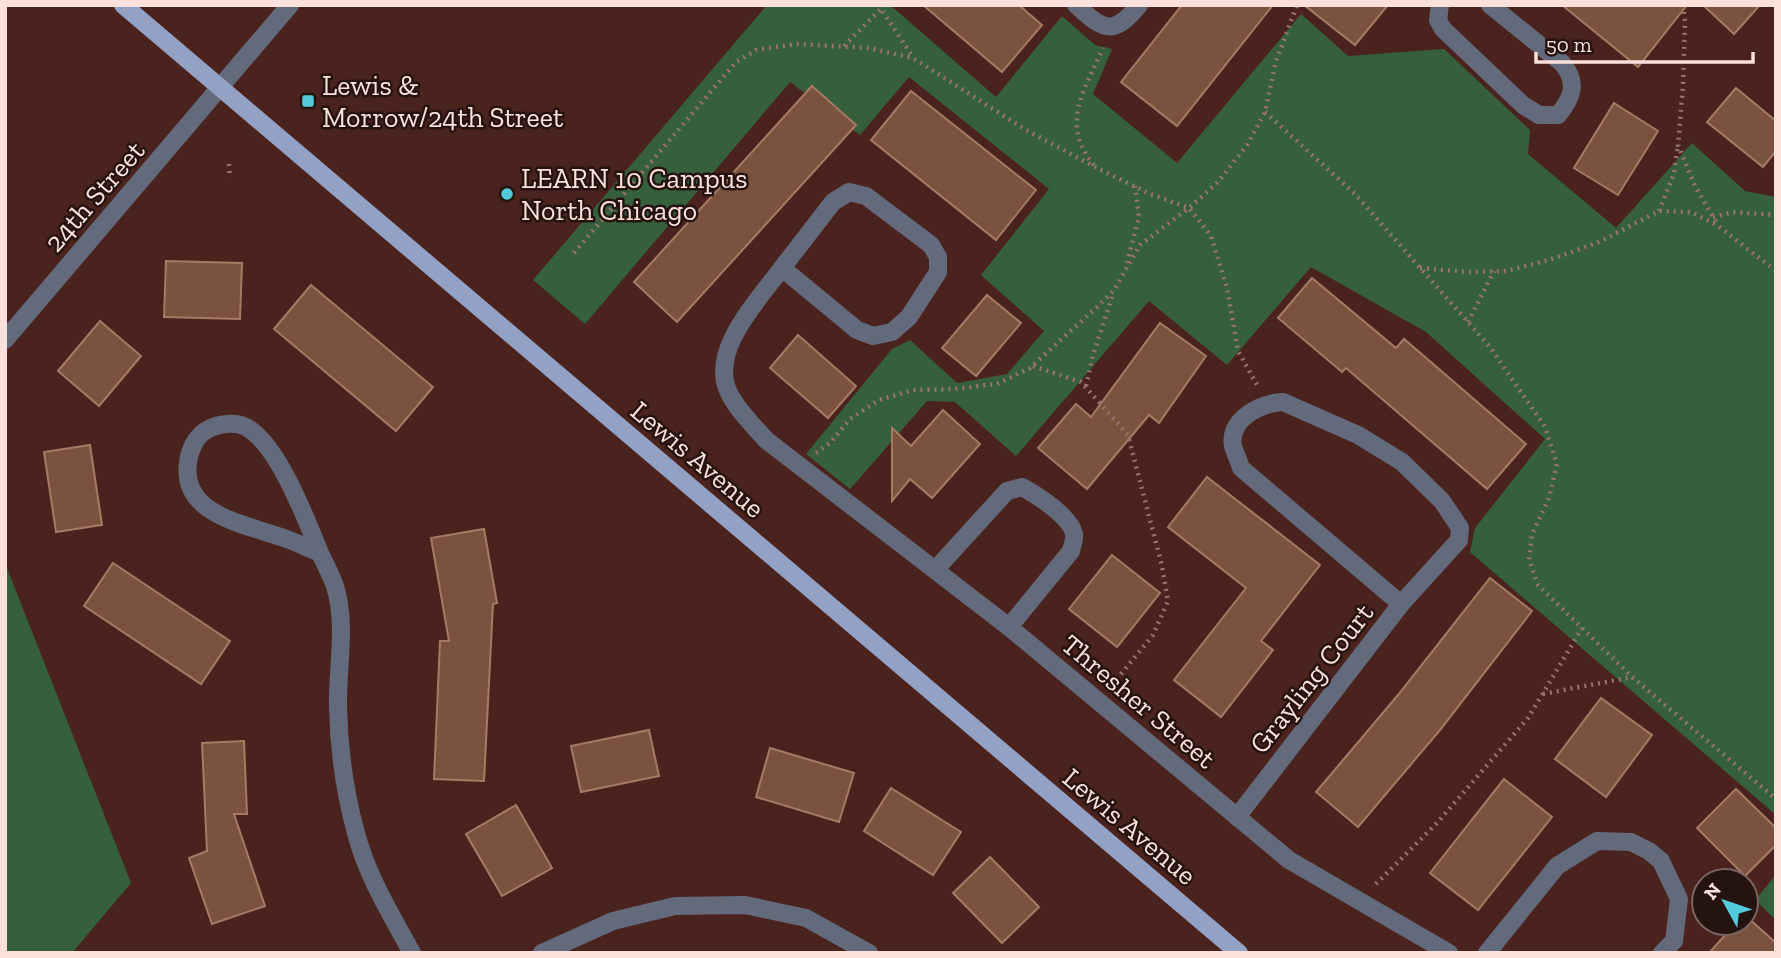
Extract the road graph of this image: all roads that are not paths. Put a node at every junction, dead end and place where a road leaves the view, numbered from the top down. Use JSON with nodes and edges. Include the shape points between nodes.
{"nodes":[{"id":1,"x":123,"y":5,"type":"edge"},
{"id":2,"x":290,"y":5,"type":"edge"},
{"id":3,"x":1076,"y":5,"type":"edge"},
{"id":4,"x":1139,"y":5,"type":"edge"},
{"id":5,"x":1440,"y":5,"type":"edge"},
{"id":6,"x":1490,"y":5,"type":"edge"},
{"id":7,"x":222,"y":88,"type":"junction"},
{"id":8,"x":782,"y":268,"type":"junction"},
{"id":9,"x":5,"y":340,"type":"edge"},
{"id":10,"x":320,"y":553,"type":"junction"},
{"id":11,"x":936,"y":569,"type":"junction"},
{"id":12,"x":1401,"y":604,"type":"junction"},
{"id":13,"x":1009,"y":627,"type":"junction"},
{"id":14,"x":1237,"y":817,"type":"junction"},
{"id":15,"x":412,"y":953,"type":"edge"},
{"id":16,"x":542,"y":953,"type":"edge"},
{"id":17,"x":869,"y":953,"type":"edge"},
{"id":18,"x":1239,"y":953,"type":"edge"},
{"id":19,"x":1449,"y":953,"type":"edge"},
{"id":20,"x":1487,"y":953,"type":"edge"},
{"id":21,"x":1662,"y":953,"type":"edge"}],
"edges":[{"from":1,"to":7,"type":"main road","name":"Lewis Avenue"},
{"from":2,"to":7,"type":"street","name":"24th Street"},
{"from":3,"to":4,"type":"street","via":[[1097,24],[1112,27],[1126,21]]},
{"from":5,"to":6,"type":"street","via":[[1438,20],[1443,29],[1523,105],[1538,115],[1558,114],[1572,88],[1570,74]]},
{"from":7,"to":9,"type":"street","name":"24th Street"},
{"from":7,"to":18,"type":"main road","name":"Lewis Avenue"},
{"from":8,"to":8,"type":"street","via":[[856,330],[873,336],[892,332],[909,317],[938,272],[931,245],[866,196],[849,192],[834,202]]},
{"from":8,"to":11,"type":"street","name":"Thresher Street","via":[[731,338],[723,366],[727,391],[766,440]]},
{"from":10,"to":10,"type":"street","via":[[299,501],[265,443],[244,426],[222,424],[203,432],[192,447],[187,477],[203,505],[222,518]]},
{"from":10,"to":15,"type":"street","via":[[335,587],[340,625],[338,707],[343,771],[356,834],[369,873]]},
{"from":11,"to":13,"type":"street","name":"Thresher Street"},
{"from":11,"to":13,"type":"street","via":[[1007,491],[1022,488],[1036,495],[1070,523],[1075,536],[1071,551]]},
{"from":12,"to":12,"type":"street","name":"Grayling Court","via":[[1241,468],[1233,443],[1249,412],[1267,403],[1283,402],[1358,435],[1402,462],[1442,501],[1460,528],[1459,540]]},
{"from":12,"to":14,"type":"street","name":"Grayling Court"},
{"from":13,"to":14,"type":"street","name":"Thresher Street"},
{"from":14,"to":19,"type":"street","name":"Thresher Street","via":[[1289,860]]},
{"from":16,"to":17,"type":"street","via":[[613,921],[675,906],[745,905],[806,918]]},
{"from":20,"to":21,"type":"street","via":[[1557,866],[1597,841],[1631,842],[1661,861],[1679,900],[1674,941]]}]}
